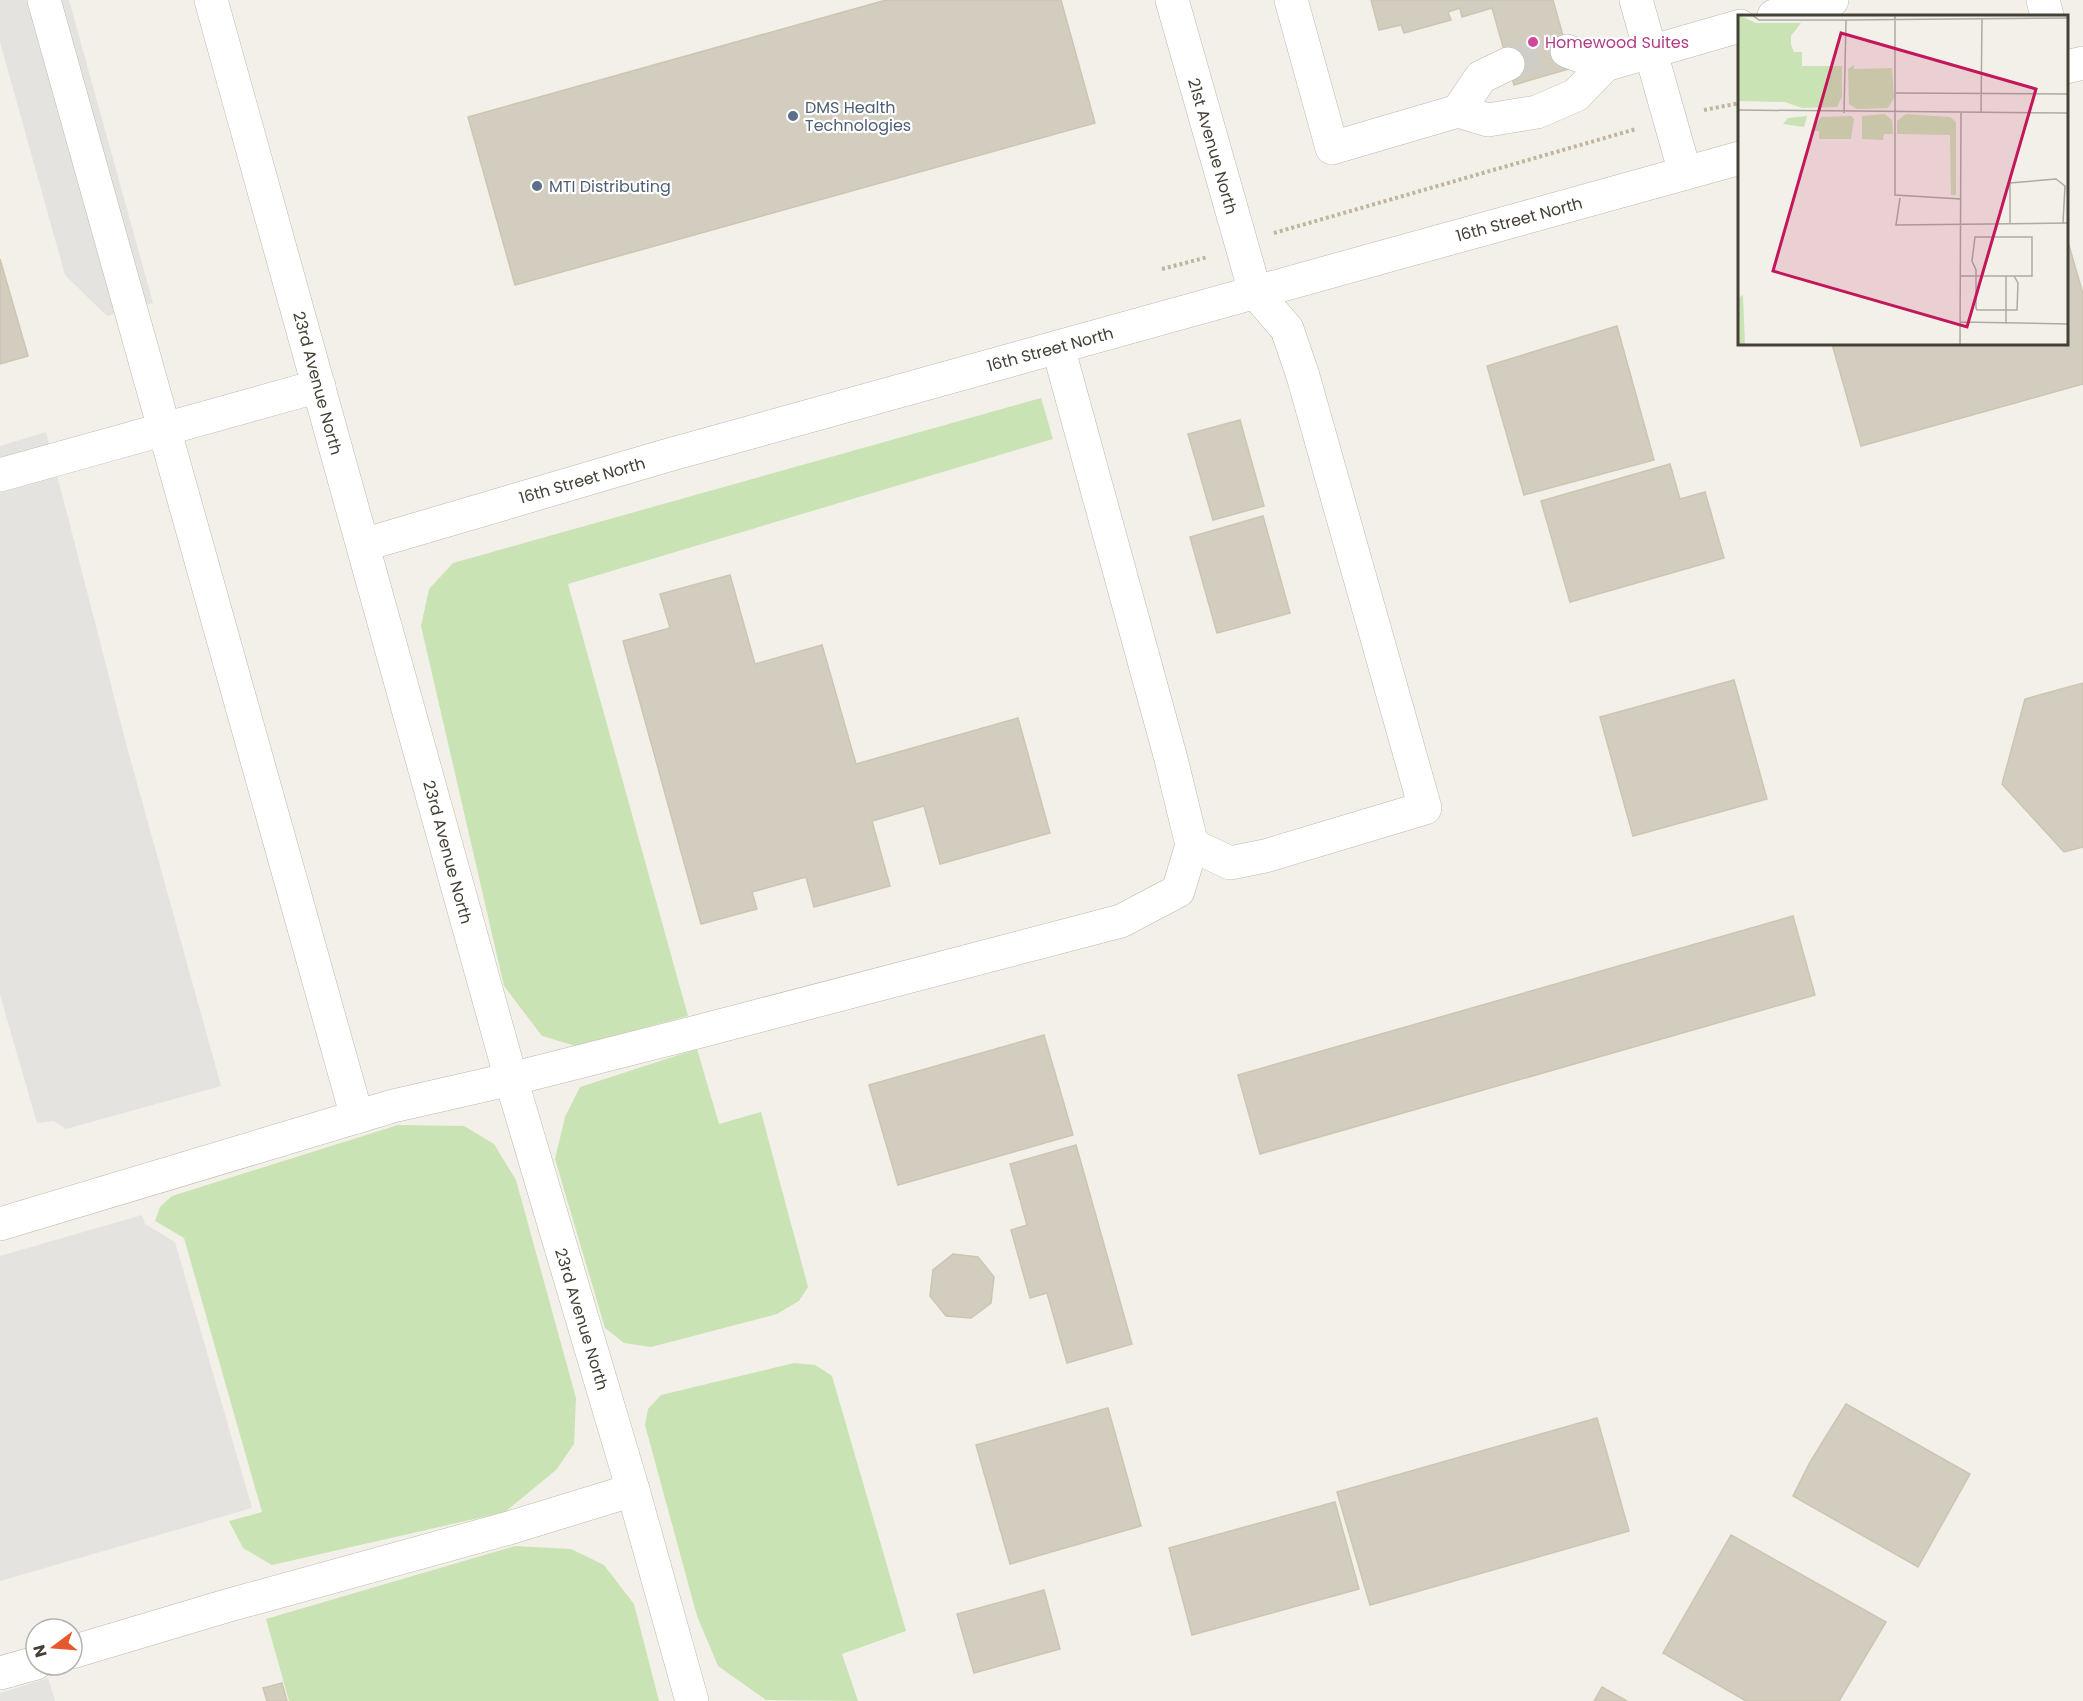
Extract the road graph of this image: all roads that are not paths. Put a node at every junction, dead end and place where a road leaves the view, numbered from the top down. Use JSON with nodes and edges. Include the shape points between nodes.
{"nodes":[{"id":1,"x":44,"y":0,"type":"edge"},
{"id":2,"x":211,"y":0,"type":"edge"},
{"id":3,"x":1172,"y":0,"type":"edge"},
{"id":4,"x":1291,"y":0,"type":"edge"},
{"id":5,"x":1636,"y":0,"type":"edge"},
{"id":6,"x":1832,"y":0,"type":"edge"},
{"id":7,"x":2043,"y":0,"type":"edge"},
{"id":8,"x":1778,"y":15,"type":"edge"},
{"id":9,"x":2047,"y":15,"type":"edge"},
{"id":10,"x":1738,"y":27,"type":"edge"},
{"id":11,"x":1567,"y":51,"type":"tunnel mouth"},
{"id":12,"x":1650,"y":52,"type":"junction"},
{"id":13,"x":2083,"y":63,"type":"edge"},
{"id":14,"x":1508,"y":64,"type":"tunnel mouth"},
{"id":15,"x":1605,"y":65,"type":"junction"},
{"id":16,"x":2068,"y":67,"type":"edge"},
{"id":17,"x":1458,"y":111,"type":"junction"},
{"id":18,"x":1738,"y":159,"type":"edge"},
{"id":19,"x":1685,"y":173,"type":"junction"},
{"id":20,"x":1255,"y":292,"type":"junction"},
{"id":21,"x":1058,"y":347,"type":"junction"},
{"id":22,"x":319,"y":386,"type":"junction"},
{"id":23,"x":164,"y":429,"type":"junction"},
{"id":24,"x":0,"y":475,"type":"edge"},
{"id":25,"x":363,"y":545,"type":"junction"},
{"id":26,"x":1192,"y":845,"type":"junction"},
{"id":27,"x":511,"y":1079,"type":"junction"},
{"id":28,"x":357,"y":1117,"type":"junction"},
{"id":29,"x":0,"y":1224,"type":"edge"},
{"id":30,"x":633,"y":1490,"type":"junction"},
{"id":31,"x":84,"y":1648,"type":"edge"},
{"id":32,"x":24,"y":1666,"type":"edge"},
{"id":33,"x":0,"y":1673,"type":"edge"},
{"id":34,"x":692,"y":1701,"type":"edge"}],
"edges":[{"from":1,"to":23,"type":"street"},
{"from":2,"to":22,"type":"street","name":"23rd Avenue North"},
{"from":3,"to":20,"type":"street","name":"21st Avenue North"},
{"from":4,"to":17,"type":"street","via":[[1332,148]]},
{"from":5,"to":12,"type":"street"},
{"from":6,"to":8,"type":"street"},
{"from":7,"to":9,"type":"street"},
{"from":10,"to":12,"type":"street"},
{"from":11,"to":15,"type":"street"},
{"from":12,"to":15,"type":"street"},
{"from":12,"to":19,"type":"street"},
{"from":13,"to":16,"type":"street"},
{"from":14,"to":17,"type":"street","via":[[1481,77]]},
{"from":15,"to":17,"type":"street","via":[[1576,95],[1537,112],[1488,120]]},
{"from":18,"to":19,"type":"street","name":"16th Street North"},
{"from":19,"to":20,"type":"street","name":"16th Street North"},
{"from":20,"to":21,"type":"street","name":"16th Street North"},
{"from":20,"to":26,"type":"street","via":[[1287,329],[1304,376],[1425,808],[1230,863]]},
{"from":21,"to":25,"type":"street","name":"16th Street North"},
{"from":21,"to":26,"type":"street"},
{"from":22,"to":23,"type":"street"},
{"from":22,"to":25,"type":"street","name":"23rd Avenue North"},
{"from":23,"to":24,"type":"street"},
{"from":23,"to":28,"type":"street"},
{"from":25,"to":27,"type":"street","name":"23rd Avenue North"},
{"from":26,"to":27,"type":"street","via":[[1178,891],[1121,921]]},
{"from":27,"to":28,"type":"street"},
{"from":27,"to":30,"type":"street","name":"23rd Avenue North"},
{"from":28,"to":29,"type":"street"},
{"from":30,"to":31,"type":"street"},
{"from":30,"to":34,"type":"street","name":"23rd Avenue North"},
{"from":32,"to":33,"type":"street"}]}
